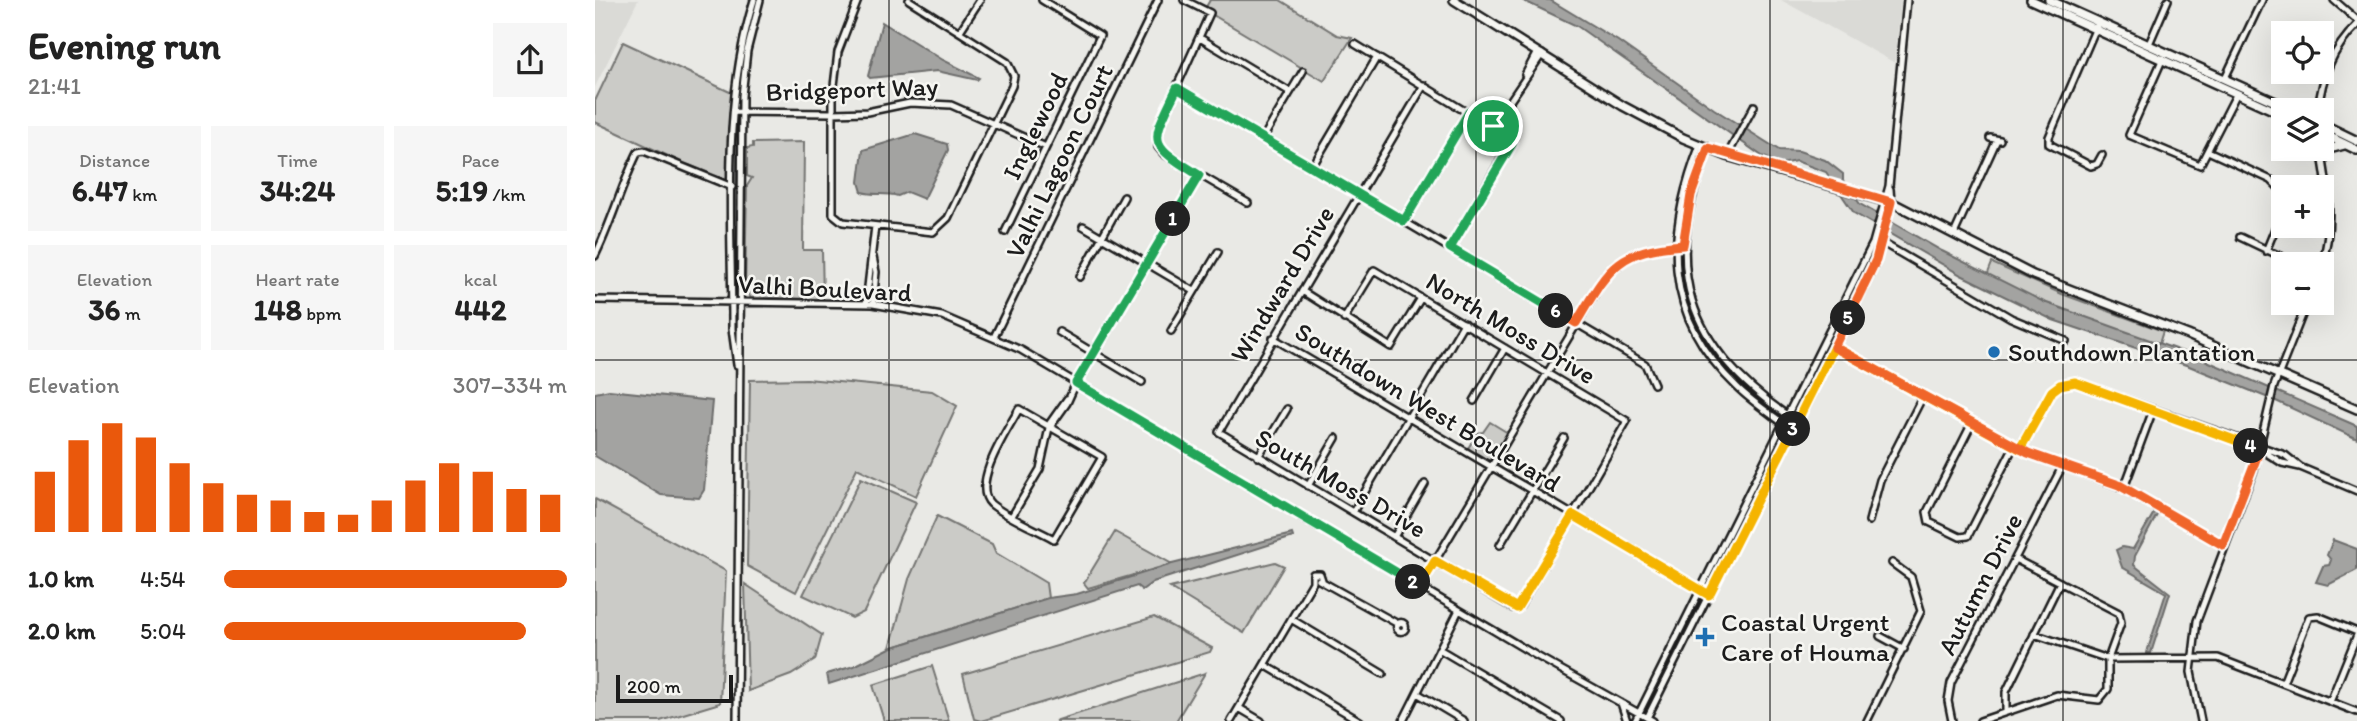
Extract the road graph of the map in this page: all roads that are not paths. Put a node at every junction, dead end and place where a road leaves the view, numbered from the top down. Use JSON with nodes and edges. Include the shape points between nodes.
{"nodes":[{"id":1,"x":754,"y":0,"type":"edge"},
{"id":2,"x":760,"y":0,"type":"edge"},
{"id":3,"x":858,"y":0,"type":"edge"},
{"id":4,"x":909,"y":0,"type":"edge"},
{"id":5,"x":980,"y":0,"type":"edge"},
{"id":6,"x":1042,"y":0,"type":"edge"},
{"id":7,"x":1158,"y":0,"type":"edge"},
{"id":8,"x":1184,"y":0,"type":"edge"},
{"id":9,"x":1454,"y":0,"type":"edge"},
{"id":10,"x":1907,"y":0,"type":"edge"},
{"id":11,"x":2031,"y":0,"type":"edge"},
{"id":12,"x":2049,"y":0,"type":"edge"},
{"id":13,"x":2168,"y":0,"type":"edge"},
{"id":14,"x":2262,"y":0,"type":"edge"},
{"id":15,"x":2334,"y":0,"type":"edge"},
{"id":16,"x":2357,"y":20,"type":"edge"},
{"id":17,"x":2097,"y":26,"type":"junction"},
{"id":18,"x":2357,"y":26,"type":"edge"},
{"id":19,"x":960,"y":32,"type":"junction"},
{"id":20,"x":1200,"y":38,"type":"junction"},
{"id":21,"x":1355,"y":44,"type":"dead end"},
{"id":22,"x":2149,"y":44,"type":"junction"},
{"id":23,"x":1540,"y":53,"type":"junction"},
{"id":24,"x":2164,"y":56,"type":"junction"},
{"id":25,"x":1377,"y":57,"type":"junction"},
{"id":26,"x":1303,"y":71,"type":"dead end"},
{"id":27,"x":2225,"y":78,"type":"junction"},
{"id":28,"x":1424,"y":85,"type":"junction"},
{"id":29,"x":1177,"y":88,"type":"junction"},
{"id":30,"x":1290,"y":92,"type":"junction"},
{"id":31,"x":2238,"y":93,"type":"junction"},
{"id":32,"x":2320,"y":98,"type":"edge"},
{"id":33,"x":2271,"y":100,"type":"edge"},
{"id":34,"x":1754,"y":106,"type":"dead end"},
{"id":35,"x":2271,"y":109,"type":"edge"},
{"id":36,"x":734,"y":112,"type":"junction"},
{"id":37,"x":1469,"y":112,"type":"junction"},
{"id":38,"x":742,"y":113,"type":"junction"},
{"id":39,"x":832,"y":113,"type":"junction"},
{"id":40,"x":995,"y":122,"type":"junction"},
{"id":41,"x":1493,"y":126,"type":"junction"},
{"id":42,"x":2334,"y":130,"type":"edge"},
{"id":43,"x":1263,"y":138,"type":"junction"},
{"id":44,"x":2334,"y":139,"type":"edge"},
{"id":45,"x":1995,"y":140,"type":"dead end"},
{"id":46,"x":2357,"y":141,"type":"edge"},
{"id":47,"x":2347,"y":145,"type":"junction"},
{"id":48,"x":2334,"y":146,"type":"edge"},
{"id":49,"x":1046,"y":147,"type":"junction"},
{"id":50,"x":1704,"y":147,"type":"junction"},
{"id":51,"x":2357,"y":150,"type":"edge"},
{"id":52,"x":2209,"y":151,"type":"junction"},
{"id":53,"x":2102,"y":155,"type":"dead end"},
{"id":54,"x":1727,"y":156,"type":"junction"},
{"id":55,"x":1312,"y":167,"type":"junction"},
{"id":56,"x":1199,"y":175,"type":"junction"},
{"id":57,"x":2271,"y":181,"type":"edge"},
{"id":58,"x":733,"y":187,"type":"junction"},
{"id":59,"x":1358,"y":194,"type":"junction"},
{"id":60,"x":1124,"y":197,"type":"dead end"},
{"id":61,"x":1888,"y":201,"type":"junction"},
{"id":62,"x":1248,"y":203,"type":"dead end"},
{"id":63,"x":1404,"y":221,"type":"junction"},
{"id":64,"x":875,"y":226,"type":"junction"},
{"id":65,"x":1083,"y":226,"type":"dead end"},
{"id":66,"x":1881,"y":229,"type":"junction"},
{"id":67,"x":1005,"y":232,"type":"dead end"},
{"id":68,"x":1954,"y":234,"type":"junction"},
{"id":69,"x":1102,"y":237,"type":"junction"},
{"id":70,"x":2240,"y":237,"type":"dead end"},
{"id":71,"x":2272,"y":238,"type":"edge"},
{"id":72,"x":1881,"y":242,"type":"junction"},
{"id":73,"x":1683,"y":245,"type":"junction"},
{"id":74,"x":1675,"y":246,"type":"junction"},
{"id":75,"x":1450,"y":248,"type":"junction"},
{"id":76,"x":2266,"y":251,"type":"junction"},
{"id":77,"x":1218,"y":252,"type":"dead end"},
{"id":78,"x":2271,"y":253,"type":"edge"},
{"id":79,"x":872,"y":254,"type":"junction"},
{"id":80,"x":595,"y":256,"type":"edge"},
{"id":81,"x":1147,"y":263,"type":"junction"},
{"id":82,"x":1080,"y":276,"type":"dead end"},
{"id":83,"x":1194,"y":291,"type":"junction"},
{"id":84,"x":1302,"y":291,"type":"junction"},
{"id":85,"x":1421,"y":298,"type":"junction"},
{"id":86,"x":595,"y":300,"type":"edge"},
{"id":87,"x":732,"y":302,"type":"junction"},
{"id":88,"x":740,"y":302,"type":"junction"},
{"id":89,"x":866,"y":304,"type":"junction"},
{"id":90,"x":873,"y":304,"type":"junction"},
{"id":91,"x":2302,"y":315,"type":"edge"},
{"id":92,"x":1344,"y":319,"type":"junction"},
{"id":93,"x":1464,"y":323,"type":"junction"},
{"id":94,"x":1576,"y":323,"type":"junction"},
{"id":95,"x":1171,"y":331,"type":"dead end"},
{"id":96,"x":1059,"y":332,"type":"dead end"},
{"id":97,"x":994,"y":337,"type":"junction"},
{"id":98,"x":1273,"y":338,"type":"junction"},
{"id":99,"x":2066,"y":341,"type":"dead end"},
{"id":100,"x":1825,"y":342,"type":"junction"},
{"id":101,"x":1834,"y":347,"type":"junction"},
{"id":102,"x":1506,"y":348,"type":"junction"},
{"id":103,"x":1094,"y":353,"type":"junction"},
{"id":104,"x":1547,"y":372,"type":"junction"},
{"id":105,"x":2278,"y":375,"type":"junction"},
{"id":106,"x":739,"y":376,"type":"junction"},
{"id":107,"x":1142,"y":382,"type":"dead end"},
{"id":108,"x":1076,"y":383,"type":"junction"},
{"id":109,"x":1654,"y":384,"type":"dead end"},
{"id":110,"x":1923,"y":396,"type":"junction"},
{"id":111,"x":1474,"y":401,"type":"dead end"},
{"id":112,"x":1287,"y":409,"type":"dead end"},
{"id":113,"x":2357,"y":409,"type":"edge"},
{"id":114,"x":2153,"y":410,"type":"junction"},
{"id":115,"x":1788,"y":416,"type":"junction"},
{"id":116,"x":1408,"y":417,"type":"junction"},
{"id":117,"x":1796,"y":422,"type":"junction"},
{"id":118,"x":1972,"y":423,"type":"junction"},
{"id":119,"x":1784,"y":424,"type":"junction"},
{"id":120,"x":1050,"y":427,"type":"junction"},
{"id":121,"x":1792,"y":430,"type":"junction"},
{"id":122,"x":1219,"y":432,"type":"joint"},
{"id":123,"x":1336,"y":438,"type":"dead end"},
{"id":124,"x":1564,"y":438,"type":"dead end"},
{"id":125,"x":2017,"y":447,"type":"junction"},
{"id":126,"x":2260,"y":449,"type":"junction"},
{"id":127,"x":1258,"y":457,"type":"junction"},
{"id":128,"x":2288,"y":457,"type":"junction"},
{"id":129,"x":2285,"y":464,"type":"junction"},
{"id":130,"x":1490,"y":466,"type":"junction"},
{"id":131,"x":2062,"y":467,"type":"junction"},
{"id":132,"x":2300,"y":467,"type":"junction"},
{"id":133,"x":1425,"y":484,"type":"dead end"},
{"id":134,"x":1308,"y":486,"type":"junction"},
{"id":135,"x":2124,"y":488,"type":"junction"},
{"id":136,"x":1532,"y":491,"type":"junction"},
{"id":137,"x":2357,"y":491,"type":"edge"},
{"id":138,"x":1353,"y":512,"type":"junction"},
{"id":139,"x":1573,"y":515,"type":"junction"},
{"id":140,"x":1012,"y":516,"type":"junction"},
{"id":141,"x":1869,"y":521,"type":"dead end"},
{"id":142,"x":1394,"y":537,"type":"junction"},
{"id":143,"x":1500,"y":545,"type":"dead end"},
{"id":144,"x":2223,"y":545,"type":"junction"},
{"id":145,"x":2015,"y":559,"type":"junction"},
{"id":146,"x":1435,"y":561,"type":"junction"},
{"id":147,"x":1892,"y":563,"type":"dead end"},
{"id":148,"x":2060,"y":582,"type":"junction"},
{"id":149,"x":1420,"y":586,"type":"junction"},
{"id":150,"x":1700,"y":590,"type":"junction"},
{"id":151,"x":1709,"y":595,"type":"junction"},
{"id":152,"x":1459,"y":610,"type":"junction"},
{"id":153,"x":1291,"y":620,"type":"junction"},
{"id":154,"x":1398,"y":624,"type":"dead end"},
{"id":155,"x":2357,"y":633,"type":"edge"},
{"id":156,"x":2034,"y":634,"type":"junction"},
{"id":157,"x":1880,"y":636,"type":"dead end"},
{"id":158,"x":1439,"y":649,"type":"junction"},
{"id":159,"x":1904,"y":649,"type":"junction"},
{"id":160,"x":2191,"y":657,"type":"junction"},
{"id":161,"x":2108,"y":659,"type":"junction"},
{"id":162,"x":1265,"y":665,"type":"junction"},
{"id":163,"x":1383,"y":674,"type":"dead end"},
{"id":164,"x":2283,"y":683,"type":"junction"},
{"id":165,"x":1417,"y":693,"type":"junction"},
{"id":166,"x":2330,"y":702,"type":"junction"},
{"id":167,"x":1621,"y":704,"type":"junction"},
{"id":168,"x":1239,"y":708,"type":"junction"},
{"id":169,"x":2007,"y":712,"type":"junction"},
{"id":170,"x":2357,"y":712,"type":"edge"},
{"id":171,"x":1639,"y":713,"type":"junction"},
{"id":172,"x":1356,"y":720,"type":"edge"},
{"id":173,"x":1648,"y":720,"type":"edge"},
{"id":174,"x":737,"y":721,"type":"edge"},
{"id":175,"x":1231,"y":721,"type":"edge"},
{"id":176,"x":1261,"y":721,"type":"edge"},
{"id":177,"x":1403,"y":721,"type":"edge"},
{"id":178,"x":1464,"y":721,"type":"edge"},
{"id":179,"x":1561,"y":721,"type":"edge"},
{"id":180,"x":1627,"y":721,"type":"edge"},
{"id":181,"x":1635,"y":721,"type":"edge"},
{"id":182,"x":1867,"y":721,"type":"edge"},
{"id":183,"x":1952,"y":721,"type":"edge"},
{"id":184,"x":1980,"y":721,"type":"edge"},
{"id":185,"x":2201,"y":721,"type":"edge"}],
"edges":[{"from":1,"to":36,"type":"street","via":[[739,56]]},
{"from":2,"to":38,"type":"street","via":[[747,51]]},
{"from":3,"to":39,"type":"street","via":[[838,52]]},
{"from":4,"to":19,"type":"street"},
{"from":5,"to":19,"type":"street"},
{"from":6,"to":49,"type":"street","name":"Inglewood","via":[[1100,36]]},
{"from":7,"to":97,"type":"street","name":"Valhi Lagoon Court"},
{"from":8,"to":20,"type":"street","via":[[1210,13]]},
{"from":9,"to":23,"type":"main road"},
{"from":10,"to":61,"type":"street"},
{"from":11,"to":17,"type":"main road"},
{"from":12,"to":17,"type":"main road"},
{"from":13,"to":22,"type":"street"},
{"from":14,"to":27,"type":"street"},
{"from":15,"to":16,"type":"street"},
{"from":17,"to":22,"type":"main road"},
{"from":17,"to":24,"type":"main road"},
{"from":17,"to":53,"type":"street","via":[[2049,144],[2091,166]]},
{"from":18,"to":32,"type":"street","via":[[2340,41]]},
{"from":19,"to":40,"type":"street","via":[[1012,68],[1012,86]]},
{"from":20,"to":29,"type":"street"},
{"from":20,"to":30,"type":"street"},
{"from":21,"to":25,"type":"street"},
{"from":22,"to":24,"type":"main road"},
{"from":23,"to":41,"type":"street"},
{"from":23,"to":50,"type":"main road","via":[[1650,121]]},
{"from":24,"to":27,"type":"main road"},
{"from":24,"to":31,"type":"main road"},
{"from":24,"to":52,"type":"street","via":[[2129,135],[2196,165]]},
{"from":25,"to":28,"type":"street"},
{"from":25,"to":55,"type":"street"},
{"from":26,"to":30,"type":"street"},
{"from":27,"to":33,"type":"main road"},
{"from":28,"to":37,"type":"street"},
{"from":28,"to":59,"type":"street","name":"Windward Drive"},
{"from":29,"to":43,"type":"street"},
{"from":29,"to":56,"type":"street","via":[[1158,128],[1158,147]]},
{"from":30,"to":43,"type":"street"},
{"from":31,"to":35,"type":"main road"},
{"from":31,"to":52,"type":"street"},
{"from":34,"to":54,"type":"street"},
{"from":36,"to":38,"type":"street","name":"Bridgeport Way"},
{"from":36,"to":58,"type":"street"},
{"from":37,"to":41,"type":"street"},
{"from":37,"to":63,"type":"street"},
{"from":38,"to":39,"type":"street","name":"Bridgeport Way"},
{"from":38,"to":88,"type":"street"},
{"from":39,"to":40,"type":"street","name":"Bridgeport Way","via":[[927,103],[951,105]]},
{"from":39,"to":64,"type":"street","via":[[833,214],[843,222]]},
{"from":40,"to":49,"type":"street","name":"Bridgeport Way"},
{"from":40,"to":64,"type":"street","via":[[942,226],[924,232]]},
{"from":41,"to":75,"type":"street","via":[[1512,140]]},
{"from":42,"to":46,"type":"main road"},
{"from":43,"to":55,"type":"street"},
{"from":44,"to":47,"type":"main road"},
{"from":45,"to":68,"type":"street"},
{"from":47,"to":48,"type":"main road"},
{"from":47,"to":51,"type":"main road"},
{"from":49,"to":67,"type":"street","name":"Inglewood"},
{"from":50,"to":54,"type":"main road"},
{"from":50,"to":73,"type":"street"},
{"from":50,"to":74,"type":"street","via":[[1683,192]]},
{"from":52,"to":57,"type":"street"},
{"from":54,"to":61,"type":"main road"},
{"from":55,"to":59,"type":"street"},
{"from":56,"to":62,"type":"street"},
{"from":56,"to":81,"type":"street"},
{"from":58,"to":80,"type":"street","via":[[638,152]]},
{"from":58,"to":87,"type":"street"},
{"from":59,"to":63,"type":"street"},
{"from":59,"to":84,"type":"street","name":"Windward Drive"},
{"from":60,"to":69,"type":"street"},
{"from":61,"to":66,"type":"street"},
{"from":61,"to":68,"type":"main road"},
{"from":63,"to":75,"type":"street"},
{"from":64,"to":79,"type":"street"},
{"from":65,"to":69,"type":"street"},
{"from":66,"to":72,"type":"street"},
{"from":66,"to":100,"type":"street"},
{"from":68,"to":105,"type":"main road","via":[[2033,275]]},
{"from":69,"to":81,"type":"street"},
{"from":69,"to":82,"type":"street"},
{"from":70,"to":76,"type":"street"},
{"from":71,"to":76,"type":"street"},
{"from":72,"to":99,"type":"street","via":[[2011,318]]},
{"from":72,"to":101,"type":"street"},
{"from":73,"to":74,"type":"street"},
{"from":73,"to":115,"type":"street","via":[[1691,298],[1710,340],[1742,381]]},
{"from":74,"to":94,"type":"street","via":[[1643,249],[1619,261]]},
{"from":74,"to":119,"type":"street","via":[[1683,301],[1702,344],[1736,386]]},
{"from":75,"to":94,"type":"street"},
{"from":76,"to":78,"type":"street"},
{"from":77,"to":83,"type":"street"},
{"from":79,"to":89,"type":"street"},
{"from":79,"to":90,"type":"street","via":[[876,272]]},
{"from":81,"to":83,"type":"street"},
{"from":81,"to":103,"type":"street"},
{"from":83,"to":95,"type":"street"},
{"from":84,"to":92,"type":"street"},
{"from":84,"to":98,"type":"street","name":"Windward Drive"},
{"from":85,"to":92,"type":"street","name":"North Moss Drive","via":[[1374,270]]},
{"from":85,"to":92,"type":"street","via":[[1391,347]]},
{"from":85,"to":93,"type":"street","name":"North Moss Drive"},
{"from":86,"to":87,"type":"street","name":"Valhi Boulevard"},
{"from":87,"to":88,"type":"street","name":"Valhi Boulevard"},
{"from":87,"to":106,"type":"street"},
{"from":88,"to":89,"type":"street","name":"Valhi Boulevard"},
{"from":88,"to":106,"type":"street"},
{"from":89,"to":90,"type":"street","name":"Valhi Boulevard"},
{"from":90,"to":97,"type":"street","name":"Valhi Boulevard","via":[[941,316]]},
{"from":91,"to":105,"type":"street"},
{"from":93,"to":102,"type":"street","name":"North Moss Drive"},
{"from":93,"to":116,"type":"street"},
{"from":94,"to":104,"type":"street"},
{"from":94,"to":109,"type":"street","via":[[1645,364]]},
{"from":96,"to":103,"type":"street"},
{"from":97,"to":108,"type":"street","name":"Valhi Boulevard"},
{"from":98,"to":116,"type":"street","name":"Southdown West Boulevard"},
{"from":98,"to":122,"type":"street","name":"Windward Drive"},
{"from":100,"to":101,"type":"street"},
{"from":100,"to":115,"type":"street"},
{"from":101,"to":110,"type":"street"},
{"from":101,"to":117,"type":"street"},
{"from":102,"to":104,"type":"street","name":"North Moss Drive"},
{"from":102,"to":111,"type":"street"},
{"from":103,"to":107,"type":"street"},
{"from":103,"to":108,"type":"street"},
{"from":104,"to":130,"type":"street"},
{"from":104,"to":139,"type":"street","name":"North Moss Drive","via":[[1627,421]]},
{"from":105,"to":113,"type":"main road"},
{"from":105,"to":126,"type":"street"},
{"from":106,"to":174,"type":"street"},
{"from":108,"to":120,"type":"street"},
{"from":108,"to":149,"type":"street","name":"Valhi Boulevard"},
{"from":110,"to":118,"type":"street"},
{"from":110,"to":141,"type":"street","via":[[1880,480]]},
{"from":112,"to":127,"type":"street"},
{"from":114,"to":125,"type":"street","via":[[2067,383],[2052,391]]},
{"from":114,"to":126,"type":"street"},
{"from":114,"to":135,"type":"street"},
{"from":115,"to":117,"type":"street"},
{"from":115,"to":119,"type":"street"},
{"from":116,"to":130,"type":"street","name":"Southdown West Boulevard"},
{"from":116,"to":138,"type":"street"},
{"from":117,"to":121,"type":"street"},
{"from":118,"to":125,"type":"street"},
{"from":118,"to":125,"type":"street","via":[[1926,516],[1930,523],[1962,538],[1968,536]]},
{"from":119,"to":121,"type":"street"},
{"from":119,"to":150,"type":"street"},
{"from":120,"to":140,"type":"street","via":[[1040,469]]},
{"from":120,"to":140,"type":"street","via":[[1019,409],[984,482],[991,504]]},
{"from":120,"to":140,"type":"street","via":[[1101,457],[1054,539]]},
{"from":121,"to":151,"type":"street"},
{"from":122,"to":127,"type":"street","name":"South Moss Drive"},
{"from":123,"to":134,"type":"street"},
{"from":124,"to":136,"type":"street"},
{"from":125,"to":131,"type":"street"},
{"from":126,"to":128,"type":"street"},
{"from":126,"to":129,"type":"street"},
{"from":126,"to":144,"type":"street"},
{"from":127,"to":134,"type":"street","name":"South Moss Drive"},
{"from":128,"to":129,"type":"street"},
{"from":128,"to":132,"type":"street"},
{"from":129,"to":132,"type":"street"},
{"from":130,"to":136,"type":"street","name":"Southdown West Boulevard"},
{"from":130,"to":146,"type":"street"},
{"from":131,"to":135,"type":"street"},
{"from":131,"to":145,"type":"street","name":"Autumn Drive"},
{"from":132,"to":137,"type":"street"},
{"from":133,"to":142,"type":"street"},
{"from":134,"to":138,"type":"street","name":"South Moss Drive"},
{"from":135,"to":144,"type":"street"},
{"from":136,"to":139,"type":"street","name":"Southdown West Boulevard"},
{"from":136,"to":143,"type":"street"},
{"from":138,"to":142,"type":"street","name":"South Moss Drive"},
{"from":139,"to":146,"type":"street","name":"South Moss Drive","via":[[1517,608]]},
{"from":139,"to":150,"type":"street","name":"Southdown West Boulevard"},
{"from":142,"to":146,"type":"street","name":"South Moss Drive"},
{"from":144,"to":160,"type":"street","via":[[2202,603]]},
{"from":145,"to":148,"type":"street"},
{"from":145,"to":183,"type":"street","name":"Autumn Drive","via":[[1949,688]]},
{"from":146,"to":149,"type":"street"},
{"from":147,"to":159,"type":"street","via":[[1911,577],[1921,606]]},
{"from":148,"to":156,"type":"street"},
{"from":148,"to":161,"type":"street","via":[[2119,613],[2121,623]]},
{"from":149,"to":152,"type":"street","name":"Valhi Boulevard"},
{"from":150,"to":151,"type":"street","name":"Southdown West Boulevard"},
{"from":150,"to":171,"type":"street"},
{"from":151,"to":173,"type":"street"},
{"from":152,"to":158,"type":"street"},
{"from":152,"to":167,"type":"street","name":"Valhi Boulevard"},
{"from":153,"to":154,"type":"street","via":[[1315,572]]},
{"from":153,"to":162,"type":"street"},
{"from":153,"to":163,"type":"street"},
{"from":155,"to":164,"type":"street","via":[[2318,616],[2309,617]]},
{"from":155,"to":166,"type":"street"},
{"from":156,"to":161,"type":"street"},
{"from":156,"to":169,"type":"street","via":[[2005,695]]},
{"from":157,"to":159,"type":"street"},
{"from":158,"to":165,"type":"street"},
{"from":158,"to":179,"type":"street"},
{"from":159,"to":182,"type":"street"},
{"from":160,"to":161,"type":"street"},
{"from":160,"to":164,"type":"street","via":[[2227,661]]},
{"from":160,"to":185,"type":"street"},
{"from":161,"to":169,"type":"street","via":[[2108,690],[2102,699],[2064,694]]},
{"from":162,"to":168,"type":"street"},
{"from":162,"to":172,"type":"street"},
{"from":164,"to":166,"type":"street"},
{"from":165,"to":177,"type":"street"},
{"from":165,"to":178,"type":"street"},
{"from":166,"to":170,"type":"street"},
{"from":167,"to":171,"type":"street","name":"Valhi Boulevard"},
{"from":167,"to":180,"type":"street"},
{"from":168,"to":175,"type":"street"},
{"from":168,"to":176,"type":"street"},
{"from":169,"to":184,"type":"street"},
{"from":171,"to":173,"type":"street","name":"Valhi Boulevard"},
{"from":171,"to":181,"type":"street"}]}
